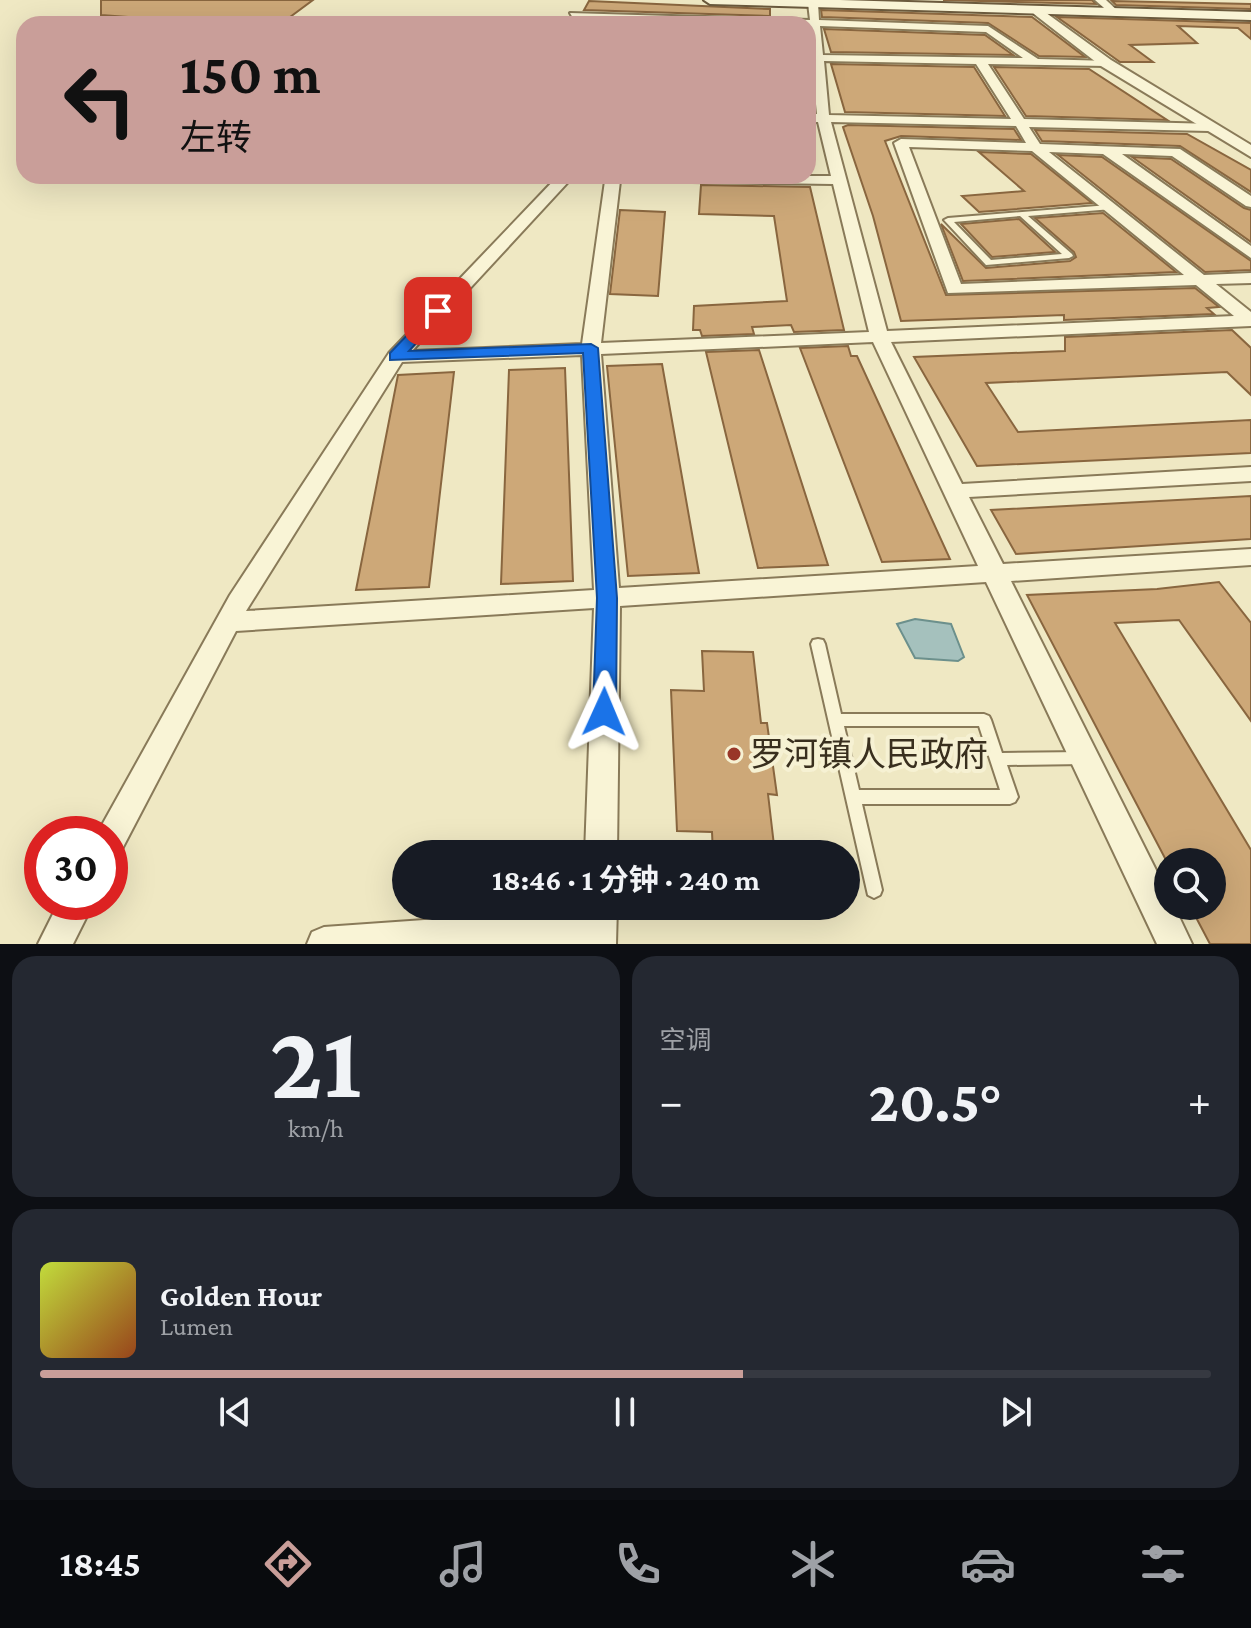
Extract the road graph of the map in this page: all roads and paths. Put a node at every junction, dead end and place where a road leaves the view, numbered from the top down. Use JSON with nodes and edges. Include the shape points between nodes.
{"nodes":[{"id":1,"x":710,"y":0,"type":"edge"},
{"id":2,"x":728,"y":0,"type":"edge"},
{"id":3,"x":1021,"y":0,"type":"edge"},
{"id":4,"x":1100,"y":0,"type":"edge"},
{"id":5,"x":869,"y":3,"type":"edge"},
{"id":6,"x":1038,"y":11,"type":"junction"},
{"id":7,"x":1115,"y":13,"type":"junction"},
{"id":8,"x":770,"y":16,"type":"edge"},
{"id":9,"x":1251,"y":16,"type":"edge"},
{"id":10,"x":817,"y":34,"type":"edge"},
{"id":11,"x":879,"y":38,"type":"dead end"},
{"id":12,"x":1006,"y":41,"type":"junction"},
{"id":13,"x":980,"y":61,"type":"junction"},
{"id":14,"x":1036,"y":62,"type":"junction"},
{"id":15,"x":1106,"y":63,"type":"junction"},
{"id":16,"x":816,"y":118,"type":"edge"},
{"id":17,"x":1020,"y":123,"type":"junction"},
{"id":18,"x":1209,"y":127,"type":"junction"},
{"id":19,"x":1036,"y":148,"type":"junction"},
{"id":20,"x":1107,"y":150,"type":"junction"},
{"id":21,"x":1251,"y":152,"type":"edge"},
{"id":22,"x":816,"y":179,"type":"edge"},
{"id":23,"x":840,"y":180,"type":"junction"},
{"id":24,"x":559,"y":184,"type":"edge"},
{"id":25,"x":612,"y":184,"type":"edge"},
{"id":26,"x":1251,"y":203,"type":"edge"},
{"id":27,"x":1109,"y":207,"type":"junction"},
{"id":28,"x":1022,"y":214,"type":"junction"},
{"id":29,"x":1251,"y":253,"type":"edge"},
{"id":30,"x":1251,"y":278,"type":"edge"},
{"id":31,"x":1200,"y":280,"type":"junction"},
{"id":32,"x":1251,"y":321,"type":"edge"},
{"id":33,"x":879,"y":336,"type":"junction"},
{"id":34,"x":591,"y":348,"type":"junction"},
{"id":35,"x":396,"y":357,"type":"junction"},
{"id":36,"x":1251,"y":474,"type":"edge"},
{"id":37,"x":955,"y":491,"type":"junction"},
{"id":38,"x":1251,"y":557,"type":"edge"},
{"id":39,"x":994,"y":573,"type":"junction"},
{"id":40,"x":607,"y":598,"type":"junction"},
{"id":41,"x":228,"y":622,"type":"junction"},
{"id":42,"x":818,"y":644,"type":"dead end"},
{"id":43,"x":835,"y":720,"type":"junction"},
{"id":44,"x":1084,"y":758,"type":"junction"},
{"id":45,"x":997,"y":759,"type":"junction"},
{"id":46,"x":853,"y":797,"type":"junction"},
{"id":47,"x":123,"y":816,"type":"edge"},
{"id":48,"x":601,"y":840,"type":"edge"},
{"id":49,"x":874,"y":890,"type":"dead end"},
{"id":50,"x":68,"y":920,"type":"edge"},
{"id":51,"x":600,"y":925,"type":"edge"},
{"id":52,"x":55,"y":944,"type":"edge"},
{"id":53,"x":324,"y":944,"type":"edge"},
{"id":54,"x":1175,"y":944,"type":"edge"}],
"edges":[{"from":1,"to":2,"type":"main road"},
{"from":2,"to":8,"type":"main road"},
{"from":3,"to":6,"type":"main road"},
{"from":4,"to":7,"type":"street"},
{"from":5,"to":6,"type":"main road"},
{"from":5,"to":10,"type":"main road"},
{"from":6,"to":7,"type":"main road"},
{"from":6,"to":15,"type":"street"},
{"from":7,"to":9,"type":"main road"},
{"from":10,"to":12,"type":"street","via":[[988,29]]},
{"from":10,"to":13,"type":"street"},
{"from":10,"to":16,"type":"street"},
{"from":11,"to":12,"type":"street"},
{"from":12,"to":14,"type":"street"},
{"from":13,"to":14,"type":"street"},
{"from":13,"to":17,"type":"street"},
{"from":14,"to":15,"type":"street"},
{"from":15,"to":18,"type":"street"},
{"from":16,"to":17,"type":"street"},
{"from":16,"to":23,"type":"street"},
{"from":17,"to":18,"type":"street"},
{"from":17,"to":19,"type":"street"},
{"from":18,"to":21,"type":"street"},
{"from":19,"to":20,"type":"street"},
{"from":19,"to":27,"type":"street"},
{"from":19,"to":31,"type":"street","via":[[901,143],[954,289]]},
{"from":20,"to":26,"type":"street","via":[[1175,152]]},
{"from":20,"to":29,"type":"street"},
{"from":22,"to":23,"type":"street"},
{"from":23,"to":33,"type":"street"},
{"from":24,"to":35,"type":"street"},
{"from":25,"to":34,"type":"street"},
{"from":27,"to":28,"type":"lane"},
{"from":27,"to":31,"type":"street"},
{"from":28,"to":28,"type":"lane","via":[[977,217],[948,220],[989,263],[1069,256]]},
{"from":30,"to":31,"type":"street"},
{"from":31,"to":32,"type":"street"},
{"from":32,"to":33,"type":"street"},
{"from":33,"to":34,"type":"street"},
{"from":33,"to":37,"type":"street"},
{"from":34,"to":35,"type":"street"},
{"from":34,"to":40,"type":"street"},
{"from":35,"to":41,"type":"street"},
{"from":36,"to":37,"type":"street"},
{"from":37,"to":39,"type":"street"},
{"from":38,"to":39,"type":"street"},
{"from":39,"to":40,"type":"street"},
{"from":39,"to":44,"type":"street"},
{"from":40,"to":41,"type":"street"},
{"from":40,"to":48,"type":"street"},
{"from":41,"to":47,"type":"street"},
{"from":42,"to":43,"type":"lane"},
{"from":43,"to":45,"type":"lane","via":[[984,720]]},
{"from":43,"to":46,"type":"lane"},
{"from":44,"to":45,"type":"lane"},
{"from":44,"to":54,"type":"street"},
{"from":45,"to":46,"type":"lane","via":[[1010,797]]},
{"from":46,"to":49,"type":"lane"},
{"from":50,"to":52,"type":"street"},
{"from":51,"to":53,"type":"street"}]}
